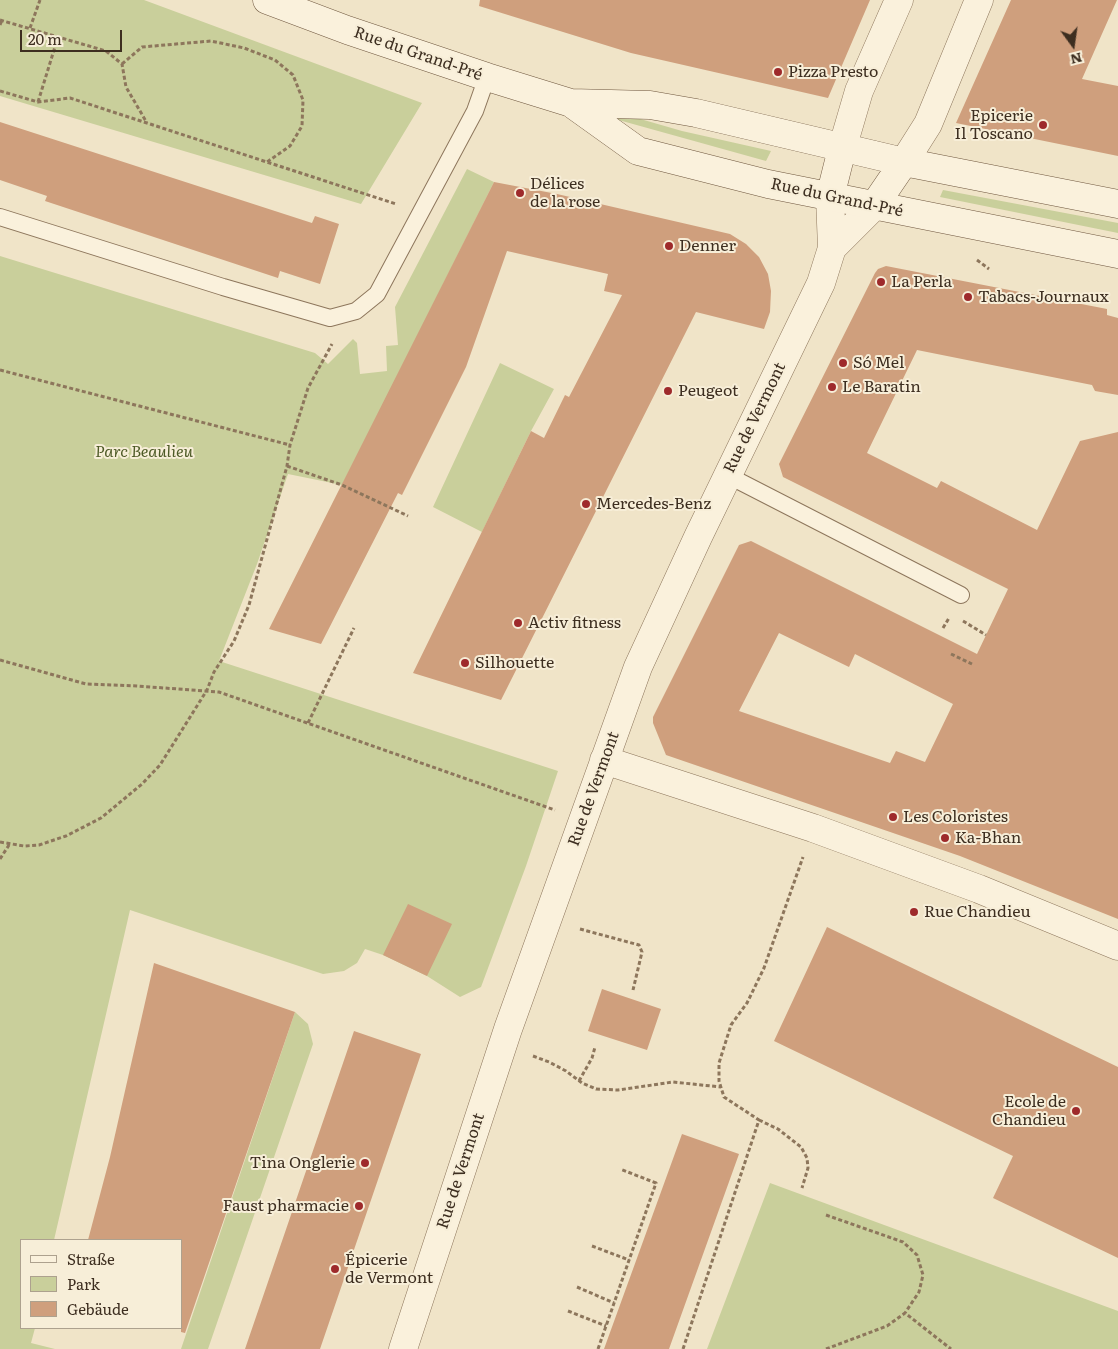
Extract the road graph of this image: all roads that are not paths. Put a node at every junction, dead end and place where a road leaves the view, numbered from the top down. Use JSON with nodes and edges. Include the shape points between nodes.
{"nodes":[{"id":1,"x":267,"y":0,"type":"edge"},
{"id":2,"x":899,"y":0,"type":"edge"},
{"id":3,"x":979,"y":0,"type":"edge"},
{"id":4,"x":487,"y":77,"type":"junction"},
{"id":5,"x":571,"y":103,"type":"junction"},
{"id":6,"x":842,"y":149,"type":"junction"},
{"id":7,"x":904,"y":162,"type":"junction"},
{"id":8,"x":830,"y":197,"type":"junction"},
{"id":9,"x":1118,"y":204,"type":"edge"},
{"id":10,"x":874,"y":206,"type":"junction"},
{"id":11,"x":0,"y":217,"type":"edge"},
{"id":12,"x":832,"y":248,"type":"junction"},
{"id":13,"x":1118,"y":254,"type":"edge"},
{"id":14,"x":728,"y":475,"type":"junction"},
{"id":15,"x":961,"y":595,"type":"dead end"},
{"id":16,"x":604,"y":760,"type":"junction"},
{"id":17,"x":1118,"y":946,"type":"edge"},
{"id":18,"x":403,"y":1349,"type":"edge"}],
"edges":[{"from":1,"to":4,"type":"street","name":"Rue du Grand-Pré"},
{"from":2,"to":6,"type":"street","name":"Rue de Vermont","via":[[859,91]]},
{"from":3,"to":7,"type":"street","name":"Rue de Vermont","via":[[928,124]]},
{"from":4,"to":5,"type":"street","name":"Rue du Grand-Pré"},
{"from":4,"to":11,"type":"lane","via":[[475,111],[377,294],[356,311],[330,318]]},
{"from":5,"to":6,"type":"street","name":"Rue du Grand-Pré","via":[[650,105]]},
{"from":5,"to":8,"type":"street","name":"Rue du Grand-Pré","via":[[638,151]]},
{"from":6,"to":7,"type":"street","name":"Rue du Grand-Pré"},
{"from":6,"to":8,"type":"street","name":"Rue de Vermont"},
{"from":7,"to":9,"type":"street","name":"Rue du Grand-Pré"},
{"from":7,"to":10,"type":"street","name":"Rue de Vermont"},
{"from":8,"to":10,"type":"street","name":"Rue du Grand-Pré"},
{"from":8,"to":12,"type":"street","name":"Rue de Vermont"},
{"from":10,"to":12,"type":"street","name":"Rue de Vermont"},
{"from":10,"to":13,"type":"street","name":"Rue du Grand-Pré"},
{"from":12,"to":14,"type":"street","name":"Rue de Vermont","via":[[821,283]]},
{"from":14,"to":15,"type":"lane"},
{"from":14,"to":16,"type":"street","name":"Rue de Vermont","via":[[638,667]]},
{"from":16,"to":17,"type":"street","via":[[813,828],[979,889]]},
{"from":16,"to":18,"type":"street","name":"Rue de Vermont","via":[[508,1029]]}]}
